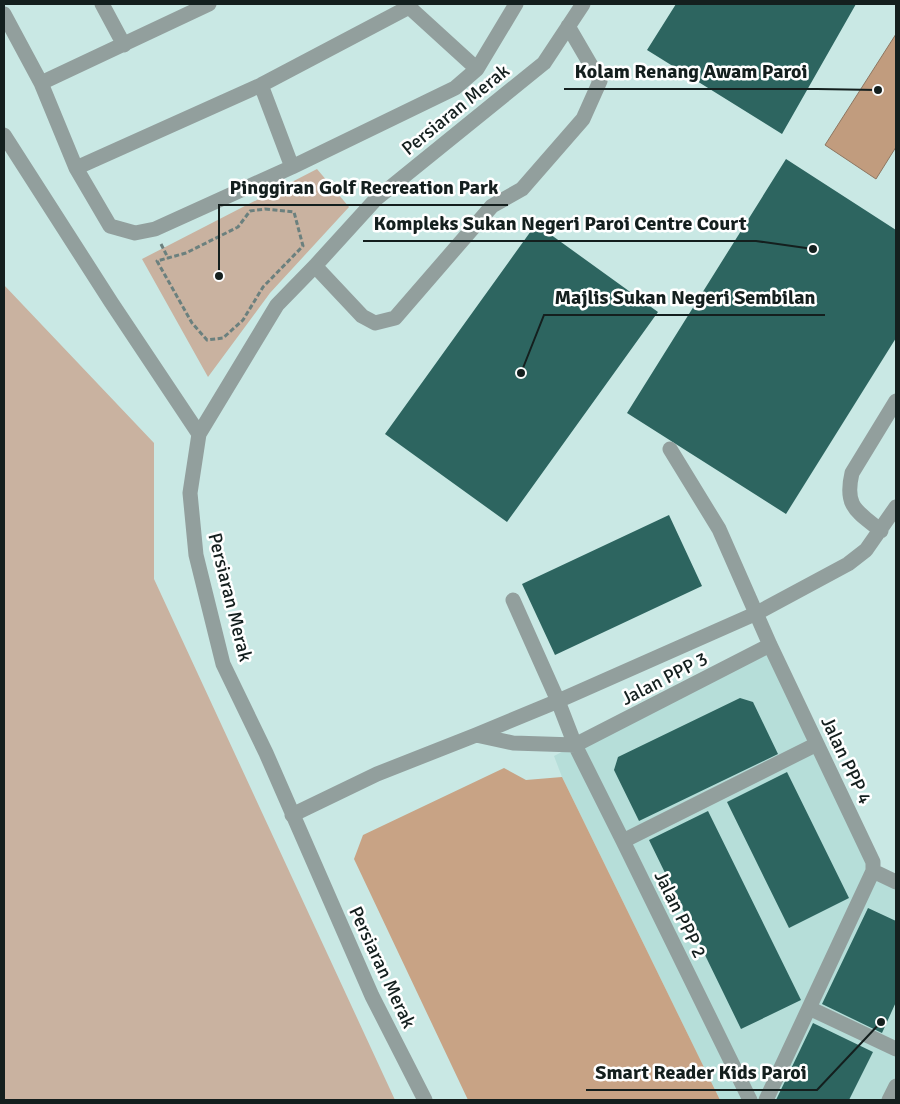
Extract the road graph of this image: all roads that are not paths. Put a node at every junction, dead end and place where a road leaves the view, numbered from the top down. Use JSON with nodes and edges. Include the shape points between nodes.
{"nodes":[{"id":1,"x":102,"y":4,"type":"edge"},
{"id":2,"x":209,"y":4,"type":"edge"},
{"id":3,"x":516,"y":4,"type":"edge"},
{"id":4,"x":583,"y":4,"type":"edge"},
{"id":5,"x":410,"y":6,"type":"edge"},
{"id":6,"x":4,"y":14,"type":"edge"},
{"id":7,"x":568,"y":26,"type":"junction"},
{"id":8,"x":124,"y":45,"type":"junction"},
{"id":9,"x":477,"y":69,"type":"junction"},
{"id":10,"x":41,"y":83,"type":"junction"},
{"id":11,"x":261,"y":85,"type":"junction"},
{"id":12,"x":4,"y":134,"type":"edge"},
{"id":13,"x":292,"y":167,"type":"junction"},
{"id":14,"x":76,"y":168,"type":"junction"},
{"id":15,"x":316,"y":266,"type":"junction"},
{"id":16,"x":896,"y":401,"type":"edge"},
{"id":17,"x":199,"y":434,"type":"junction"},
{"id":18,"x":670,"y":449,"type":"dead end"},
{"id":19,"x":896,"y":506,"type":"edge"},
{"id":20,"x":880,"y":531,"type":"junction"},
{"id":21,"x":513,"y":600,"type":"dead end"},
{"id":22,"x":757,"y":613,"type":"junction"},
{"id":23,"x":770,"y":645,"type":"junction"},
{"id":24,"x":558,"y":701,"type":"junction"},
{"id":25,"x":476,"y":735,"type":"junction"},
{"id":26,"x":817,"y":744,"type":"junction"},
{"id":27,"x":575,"y":745,"type":"junction"},
{"id":28,"x":292,"y":815,"type":"junction"},
{"id":29,"x":624,"y":841,"type":"junction"},
{"id":30,"x":873,"y":871,"type":"junction"},
{"id":31,"x":896,"y":882,"type":"edge"},
{"id":32,"x":809,"y":1008,"type":"junction"},
{"id":33,"x":896,"y":1049,"type":"edge"},
{"id":34,"x":896,"y":1086,"type":"edge"},
{"id":35,"x":425,"y":1100,"type":"edge"},
{"id":36,"x":750,"y":1100,"type":"edge"},
{"id":37,"x":766,"y":1100,"type":"edge"},
{"id":38,"x":890,"y":1100,"type":"edge"}],
"edges":[{"from":1,"to":8,"type":"street"},
{"from":2,"to":8,"type":"street"},
{"from":3,"to":9,"type":"street"},
{"from":4,"to":7,"type":"street","name":"Persiaran Merak"},
{"from":5,"to":9,"type":"street"},
{"from":5,"to":11,"type":"street"},
{"from":6,"to":10,"type":"street"},
{"from":7,"to":15,"type":"street","name":"Persiaran Merak","via":[[544,63],[376,199]]},
{"from":7,"to":15,"type":"street","via":[[600,81],[583,119],[522,189],[492,206],[395,318],[376,323],[362,316]]},
{"from":8,"to":10,"type":"street"},
{"from":9,"to":13,"type":"street","via":[[455,88]]},
{"from":10,"to":14,"type":"street"},
{"from":11,"to":13,"type":"street"},
{"from":11,"to":14,"type":"street"},
{"from":12,"to":17,"type":"street"},
{"from":13,"to":14,"type":"street","via":[[154,229],[134,233],[110,226]]},
{"from":15,"to":17,"type":"street","name":"Persiaran Merak","via":[[277,305]]},
{"from":16,"to":20,"type":"street","via":[[852,473],[850,485],[850,500],[857,512]]},
{"from":17,"to":28,"type":"street","name":"Persiaran Merak","via":[[190,493],[196,555],[223,664]]},
{"from":18,"to":22,"type":"street","name":"Jalan PPP 4","via":[[719,530]]},
{"from":19,"to":20,"type":"street"},
{"from":20,"to":22,"type":"street","via":[[866,550],[848,564]]},
{"from":21,"to":24,"type":"street","name":"Jalan PPP 2"},
{"from":22,"to":23,"type":"street","name":"Jalan PPP 4"},
{"from":22,"to":24,"type":"street"},
{"from":23,"to":26,"type":"street","name":"Jalan PPP 4"},
{"from":23,"to":27,"type":"street","name":"Jalan PPP 3"},
{"from":24,"to":25,"type":"street"},
{"from":24,"to":27,"type":"street","name":"Jalan PPP 2"},
{"from":25,"to":27,"type":"street","via":[[513,743]]},
{"from":25,"to":28,"type":"street","via":[[376,774]]},
{"from":26,"to":29,"type":"street"},
{"from":26,"to":30,"type":"street","name":"Jalan PPP 4","via":[[874,862]]},
{"from":27,"to":29,"type":"street","name":"Jalan PPP 2"},
{"from":28,"to":35,"type":"street","name":"Persiaran Merak","via":[[372,996]]},
{"from":29,"to":36,"type":"street","name":"Jalan PPP 2"},
{"from":30,"to":31,"type":"street"},
{"from":30,"to":32,"type":"street"},
{"from":32,"to":33,"type":"street"},
{"from":32,"to":37,"type":"street"},
{"from":34,"to":38,"type":"street"}]}
